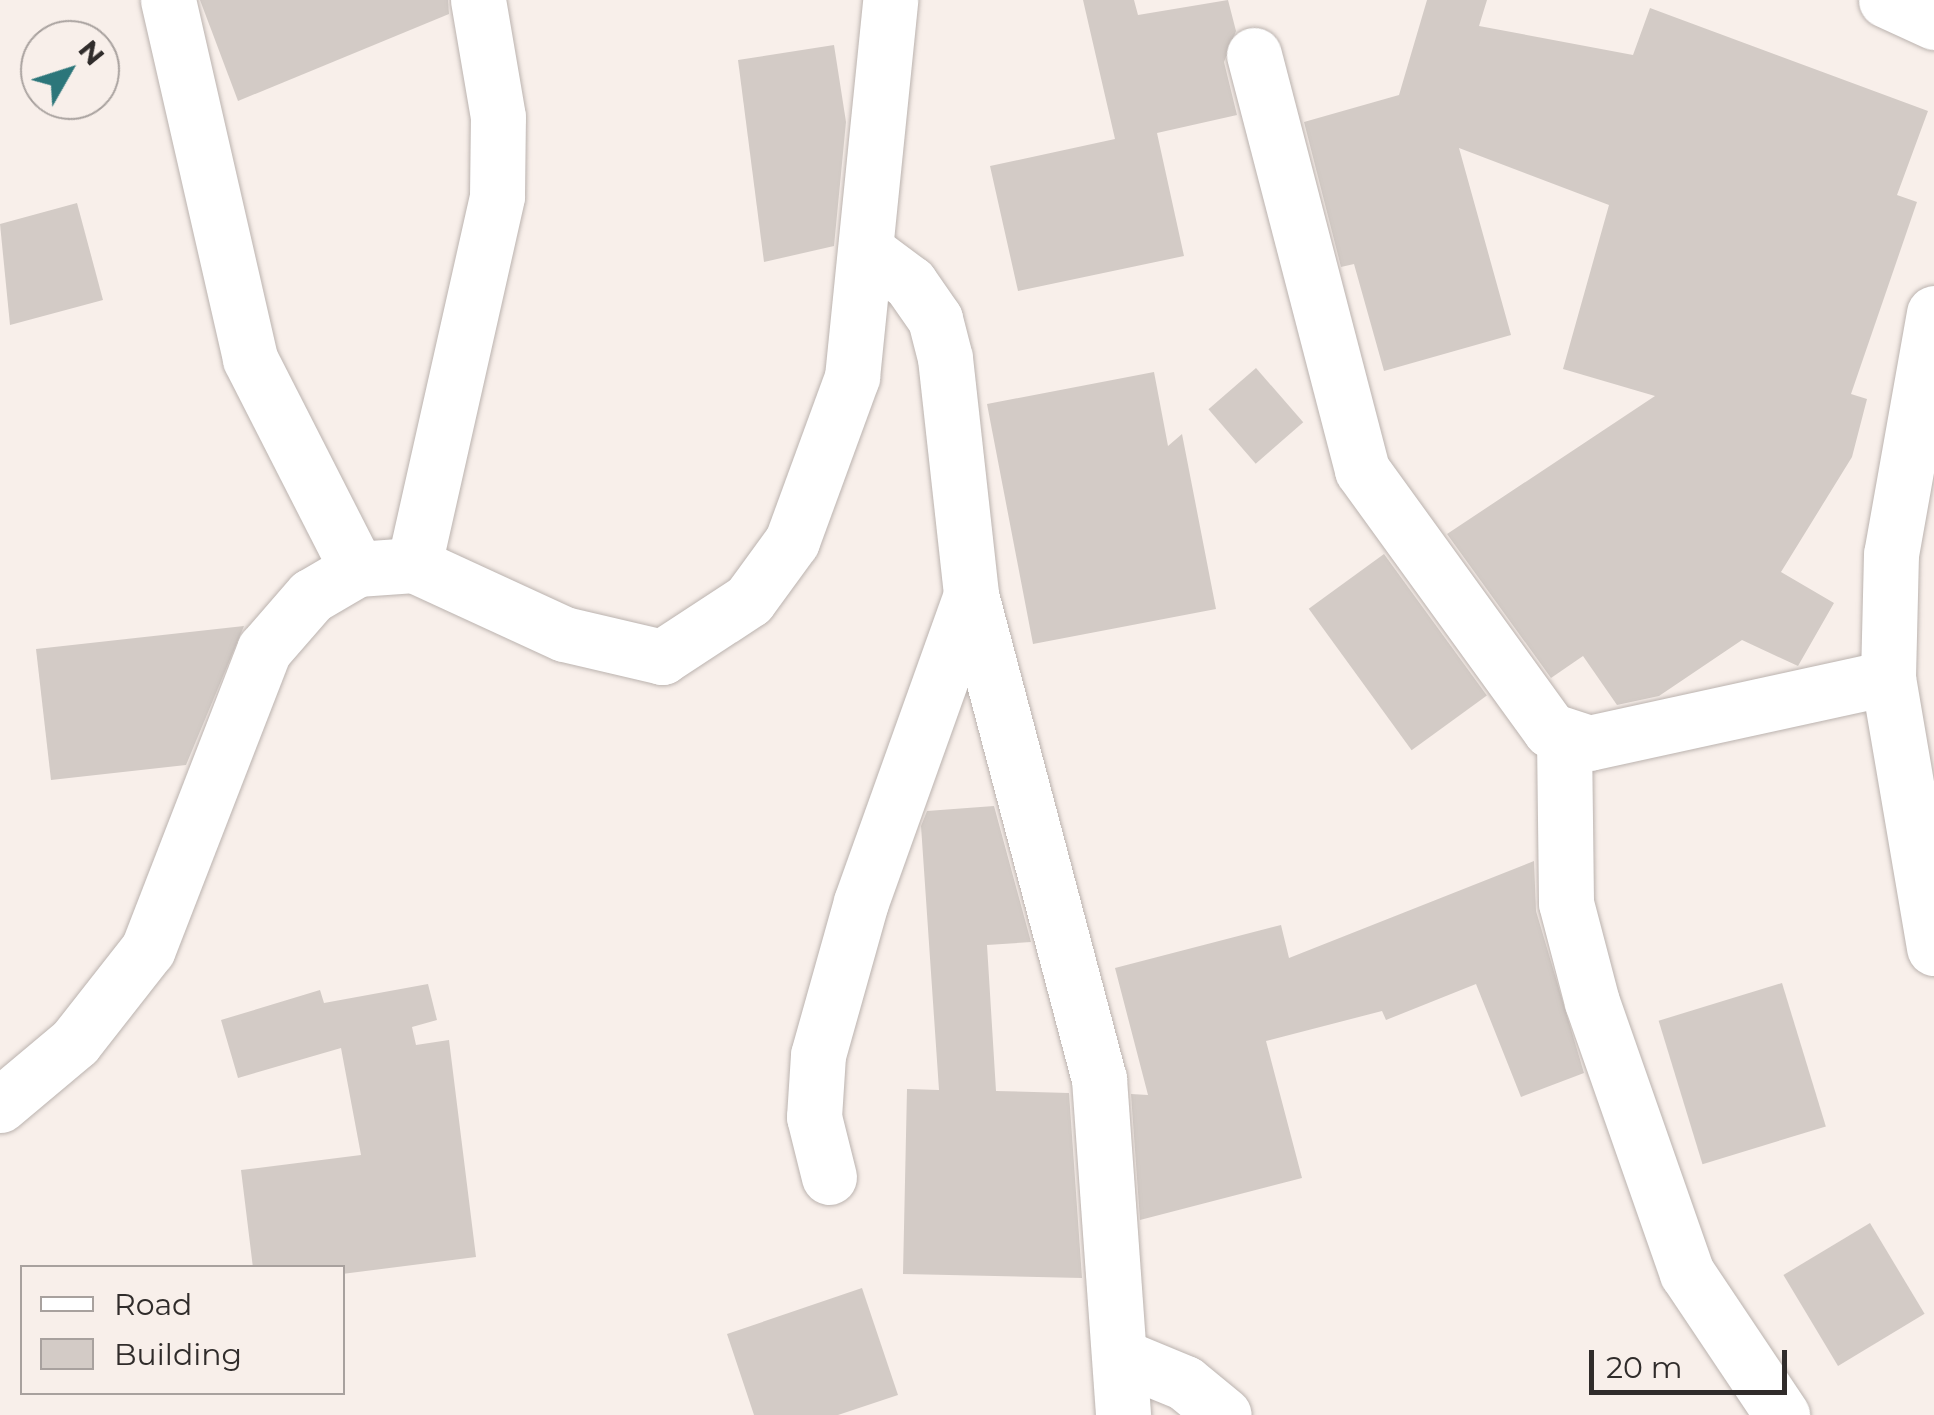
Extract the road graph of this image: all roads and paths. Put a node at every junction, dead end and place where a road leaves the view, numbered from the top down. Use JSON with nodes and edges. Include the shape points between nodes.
{"nodes":[{"id":1,"x":168,"y":0,"type":"edge"},
{"id":2,"x":478,"y":0,"type":"edge"},
{"id":3,"x":1886,"y":0,"type":"edge"},
{"id":4,"x":878,"y":12,"type":"edge"},
{"id":5,"x":1934,"y":22,"type":"edge"},
{"id":6,"x":1254,"y":55,"type":"dead end"},
{"id":7,"x":867,"y":251,"type":"junction"},
{"id":8,"x":1934,"y":313,"type":"edge"},
{"id":9,"x":414,"y":565,"type":"junction"},
{"id":10,"x":357,"y":569,"type":"junction"},
{"id":11,"x":971,"y":594,"type":"junction"},
{"id":12,"x":1888,"y":678,"type":"junction"},
{"id":13,"x":1564,"y":738,"type":"junction"},
{"id":14,"x":1934,"y":948,"type":"edge"},
{"id":15,"x":0,"y":1106,"type":"edge"},
{"id":16,"x":829,"y":1176,"type":"dead end"},
{"id":17,"x":1122,"y":1357,"type":"junction"},
{"id":18,"x":1124,"y":1415,"type":"edge"},
{"id":19,"x":1224,"y":1415,"type":"edge"},
{"id":20,"x":1782,"y":1415,"type":"edge"}],
"edges":[{"from":1,"to":10,"type":"street","via":[[250,359]]},
{"from":2,"to":9,"type":"street","via":[[498,118],[497,196]]},
{"from":3,"to":5,"type":"street"},
{"from":4,"to":7,"type":"street"},
{"from":6,"to":13,"type":"street","via":[[1362,470],[1520,697]]},
{"from":7,"to":9,"type":"street","via":[[852,377],[792,541],[749,600],[694,642],[662,657],[564,634]]},
{"from":7,"to":11,"type":"street","via":[[910,283],[934,319]]},
{"from":8,"to":12,"type":"street","via":[[1891,554]]},
{"from":9,"to":10,"type":"street"},
{"from":10,"to":15,"type":"street","via":[[311,596],[264,650],[165,921],[121,990]]},
{"from":11,"to":16,"type":"street","via":[[861,902],[818,1055],[814,1117]]},
{"from":11,"to":17,"type":"street","via":[[1099,1079]]},
{"from":12,"to":13,"type":"street","via":[[1724,720],[1589,743]]},
{"from":12,"to":14,"type":"street"},
{"from":13,"to":20,"type":"street","via":[[1566,903],[1604,1039],[1687,1272]]},
{"from":17,"to":18,"type":"street"},
{"from":17,"to":19,"type":"street","via":[[1185,1383]]}]}
